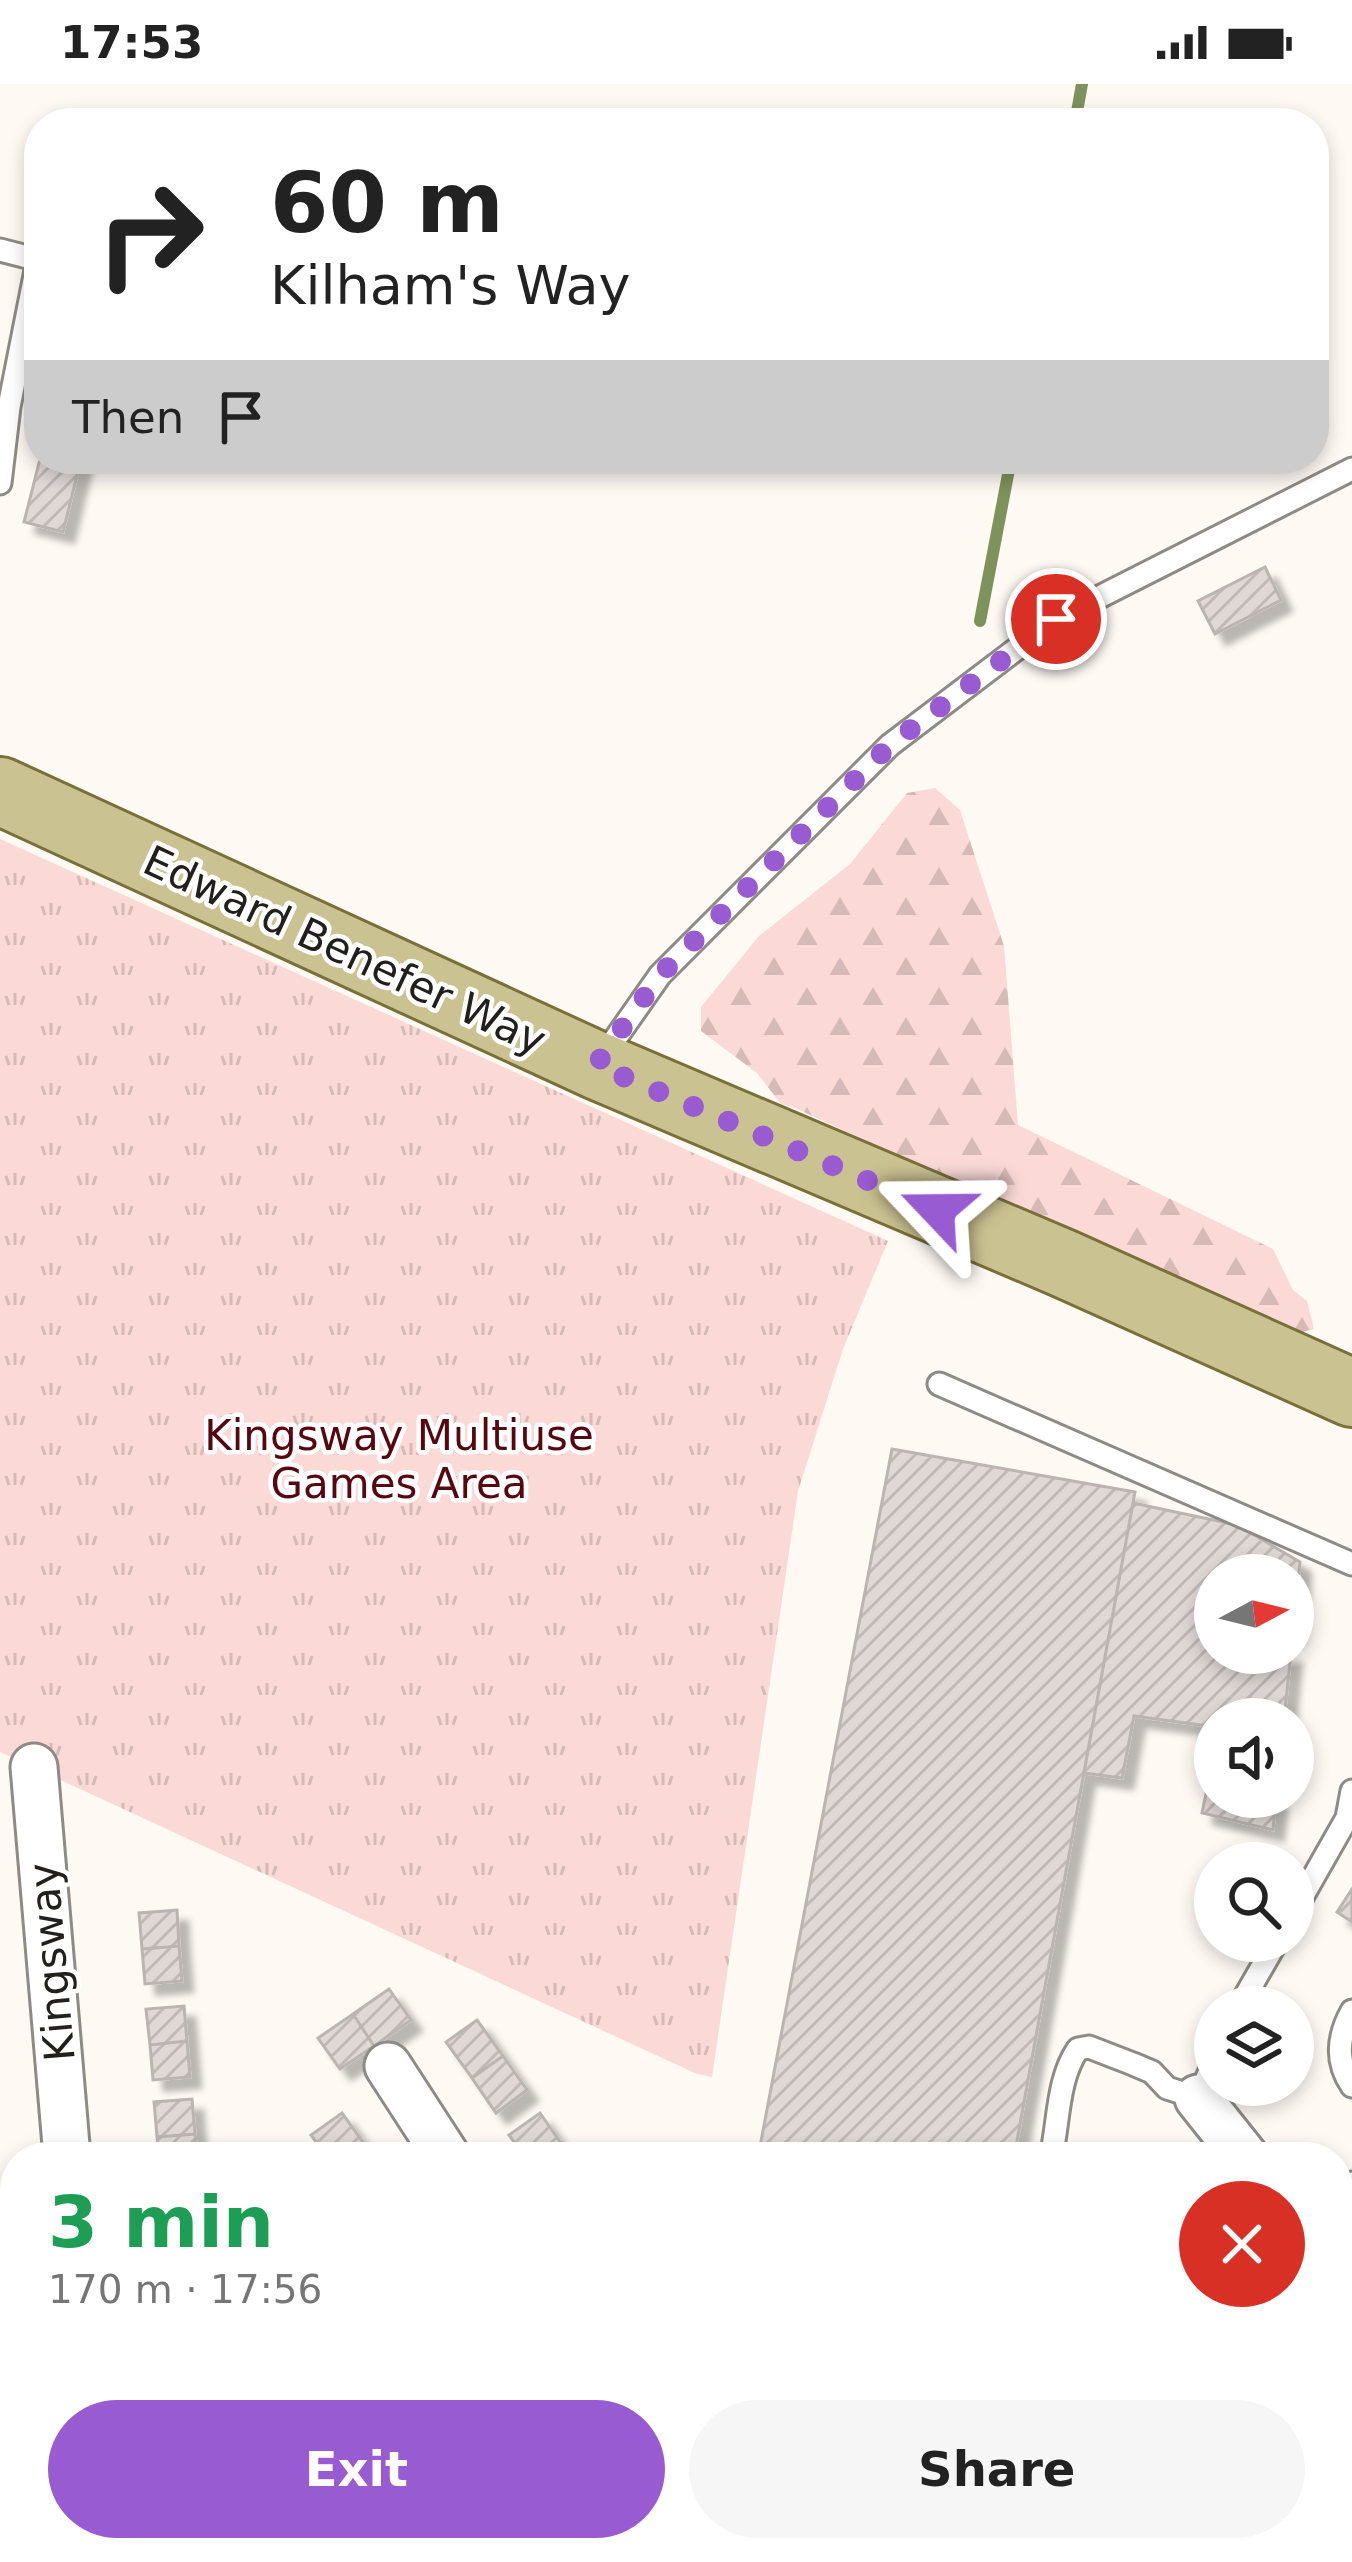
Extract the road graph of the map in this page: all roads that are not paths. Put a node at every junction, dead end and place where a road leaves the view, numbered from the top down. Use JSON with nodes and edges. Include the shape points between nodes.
{"nodes":[{"id":1,"x":24,"y":331,"type":"edge"},
{"id":2,"x":1352,"y":469,"type":"edge"},
{"id":3,"x":0,"y":483,"type":"edge"},
{"id":4,"x":0,"y":790,"type":"edge"},
{"id":5,"x":596,"y":1065,"type":"junction"},
{"id":6,"x":939,"y":1384,"type":"dead end"},
{"id":7,"x":1352,"y":1393,"type":"edge"},
{"id":8,"x":1352,"y":1564,"type":"edge"},
{"id":9,"x":34,"y":1767,"type":"dead end"},
{"id":10,"x":1352,"y":1791,"type":"edge"},
{"id":11,"x":1314,"y":1875,"type":"edge"},
{"id":12,"x":1352,"y":2011,"type":"edge"},
{"id":13,"x":388,"y":2066,"type":"dead end"},
{"id":14,"x":1194,"y":2082,"type":"edge"},
{"id":15,"x":1352,"y":2086,"type":"edge"},
{"id":16,"x":1220,"y":2106,"type":"edge"},
{"id":17,"x":66,"y":2142,"type":"edge"},
{"id":18,"x":437,"y":2142,"type":"edge"},
{"id":19,"x":1054,"y":2142,"type":"edge"},
{"id":20,"x":1238,"y":2142,"type":"edge"}],
"edges":[{"from":1,"to":3,"type":"lane"},
{"from":2,"to":5,"type":"lane","via":[[1056,619],[890,745],[660,975]]},
{"from":4,"to":5,"type":"main road","name":"Edward Benefer Way"},
{"from":5,"to":7,"type":"main road","name":"Edward Benefer Way"},
{"from":6,"to":8,"type":"lane"},
{"from":9,"to":17,"type":"street","name":"Kingsway"},
{"from":10,"to":11,"type":"lane","via":[[1347,1818]]},
{"from":12,"to":15,"type":"lane","via":[[1339,2047]]},
{"from":13,"to":18,"type":"street"},
{"from":14,"to":19,"type":"lane","via":[[1167,2088],[1133,2064],[1078,2049]]},
{"from":16,"to":20,"type":"street"}]}
